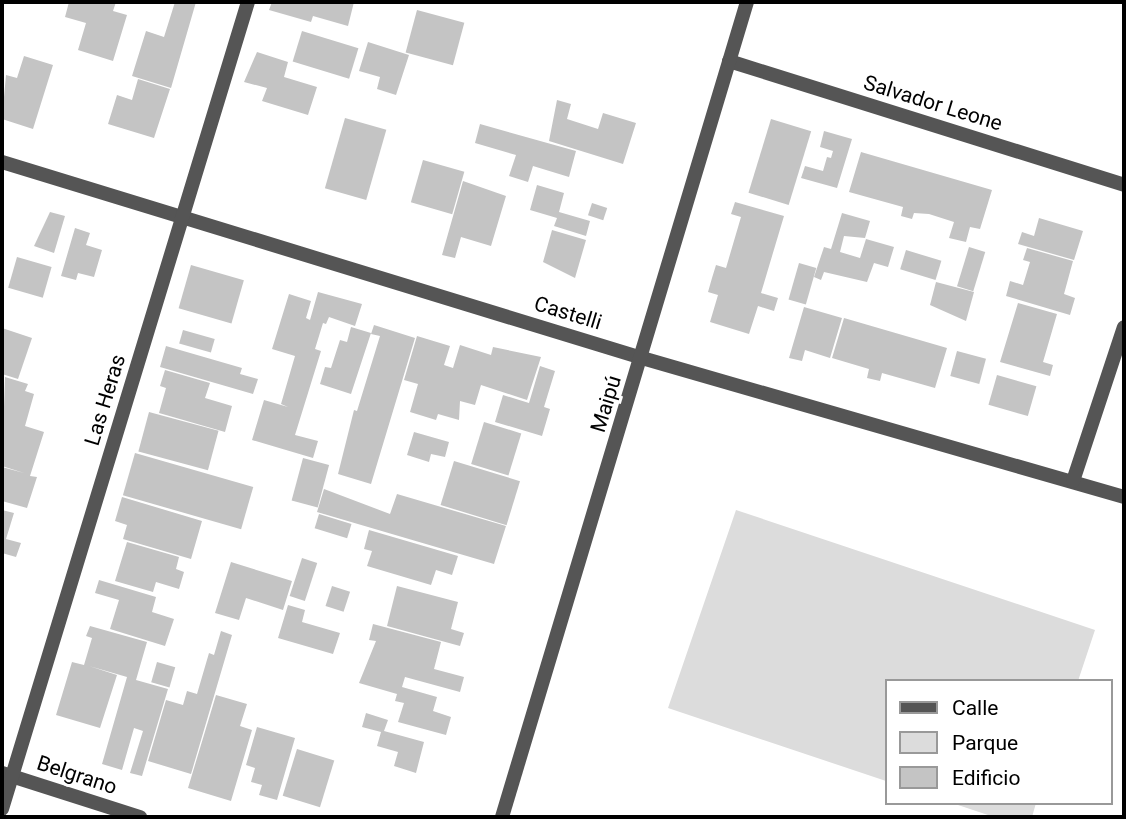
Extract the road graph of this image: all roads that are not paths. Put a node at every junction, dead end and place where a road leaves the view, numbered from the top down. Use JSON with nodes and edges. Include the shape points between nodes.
{"nodes":[{"id":1,"x":248,"y":2,"type":"edge"},
{"id":2,"x":747,"y":2,"type":"edge"},
{"id":3,"x":729,"y":61,"type":"junction"},
{"id":4,"x":2,"y":162,"type":"edge"},
{"id":5,"x":1124,"y":184,"type":"edge"},
{"id":6,"x":183,"y":217,"type":"junction"},
{"id":7,"x":1124,"y":327,"type":"edge"},
{"id":8,"x":642,"y":358,"type":"junction"},
{"id":9,"x":1073,"y":481,"type":"junction"},
{"id":10,"x":1124,"y":497,"type":"edge"},
{"id":11,"x":7,"y":774,"type":"edge"},
{"id":12,"x":2,"y":809,"type":"edge"},
{"id":13,"x":140,"y":817,"type":"edge"},
{"id":14,"x":502,"y":817,"type":"edge"}],
"edges":[{"from":1,"to":6,"type":"street","name":"Las Heras"},
{"from":2,"to":3,"type":"street","name":"Maipú"},
{"from":3,"to":5,"type":"street","name":"Salvador Leone"},
{"from":3,"to":8,"type":"street","name":"Maipú"},
{"from":4,"to":6,"type":"street","name":"Castelli"},
{"from":6,"to":8,"type":"street","name":"Castelli"},
{"from":6,"to":11,"type":"street","name":"Las Heras"},
{"from":7,"to":9,"type":"street"},
{"from":8,"to":9,"type":"street","name":"Castelli"},
{"from":8,"to":14,"type":"street","name":"Maipú"},
{"from":9,"to":10,"type":"street","name":"Castelli"},
{"from":11,"to":12,"type":"street","name":"Las Heras"},
{"from":11,"to":13,"type":"street","name":"Belgrano"}]}
